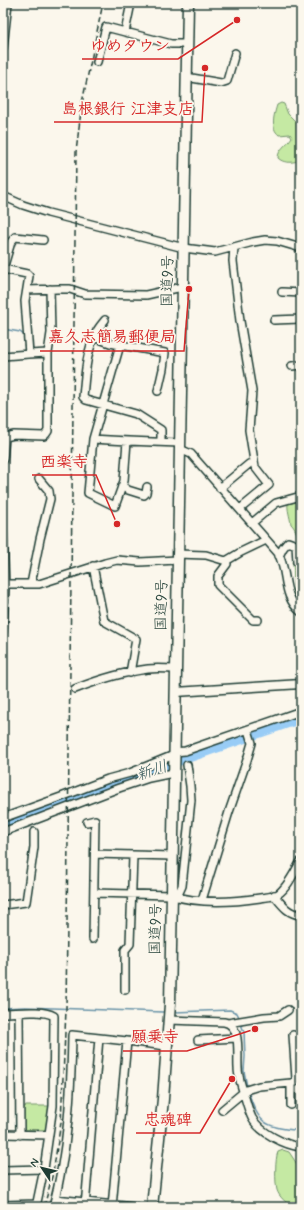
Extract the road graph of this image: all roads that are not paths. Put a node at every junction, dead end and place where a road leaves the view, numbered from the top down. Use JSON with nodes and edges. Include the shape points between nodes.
{"nodes":[{"id":1,"x":8,"y":3,"type":"edge"},
{"id":2,"x":131,"y":3,"type":"edge"},
{"id":3,"x":188,"y":3,"type":"edge"},
{"id":4,"x":125,"y":32,"type":"junction"},
{"id":5,"x":187,"y":44,"type":"junction"},
{"id":6,"x":3,"y":48,"type":"edge"},
{"id":7,"x":235,"y":53,"type":"dead end"},
{"id":8,"x":97,"y":62,"type":"dead end"},
{"id":9,"x":186,"y":77,"type":"junction"},
{"id":10,"x":3,"y":196,"type":"edge"},
{"id":11,"x":44,"y":240,"type":"dead end"},
{"id":12,"x":234,"y":247,"type":"junction"},
{"id":13,"x":184,"y":248,"type":"junction"},
{"id":14,"x":301,"y":248,"type":"edge"},
{"id":15,"x":3,"y":269,"type":"edge"},
{"id":16,"x":182,"y":287,"type":"junction"},
{"id":17,"x":50,"y":289,"type":"junction"},
{"id":18,"x":27,"y":290,"type":"junction"},
{"id":19,"x":282,"y":292,"type":"dead end"},
{"id":20,"x":301,"y":293,"type":"edge"},
{"id":21,"x":301,"y":319,"type":"edge"},
{"id":22,"x":105,"y":320,"type":"dead end"},
{"id":23,"x":274,"y":320,"type":"dead end"},
{"id":24,"x":94,"y":337,"type":"junction"},
{"id":25,"x":120,"y":345,"type":"junction"},
{"id":26,"x":48,"y":353,"type":"junction"},
{"id":27,"x":29,"y":354,"type":"junction"},
{"id":28,"x":3,"y":356,"type":"edge"},
{"id":29,"x":292,"y":366,"type":"dead end"},
{"id":30,"x":301,"y":366,"type":"edge"},
{"id":31,"x":158,"y":391,"type":"dead end"},
{"id":32,"x":103,"y":405,"type":"junction"},
{"id":33,"x":4,"y":437,"type":"edge"},
{"id":34,"x":93,"y":439,"type":"junction"},
{"id":35,"x":127,"y":441,"type":"junction"},
{"id":36,"x":161,"y":442,"type":"junction"},
{"id":37,"x":180,"y":446,"type":"junction"},
{"id":38,"x":3,"y":460,"type":"edge"},
{"id":39,"x":249,"y":464,"type":"dead end"},
{"id":40,"x":39,"y":479,"type":"dead end"},
{"id":41,"x":122,"y":486,"type":"junction"},
{"id":42,"x":147,"y":487,"type":"dead end"},
{"id":43,"x":220,"y":488,"type":"junction"},
{"id":44,"x":301,"y":496,"type":"edge"},
{"id":45,"x":240,"y":509,"type":"junction"},
{"id":46,"x":252,"y":523,"type":"junction"},
{"id":47,"x":3,"y":530,"type":"edge"},
{"id":48,"x":266,"y":540,"type":"junction"},
{"id":49,"x":279,"y":556,"type":"junction"},
{"id":50,"x":177,"y":557,"type":"junction"},
{"id":51,"x":3,"y":559,"type":"edge"},
{"id":52,"x":226,"y":561,"type":"junction"},
{"id":53,"x":93,"y":566,"type":"junction"},
{"id":54,"x":301,"y":566,"type":"edge"},
{"id":55,"x":4,"y":584,"type":"edge"},
{"id":56,"x":31,"y":584,"type":"junction"},
{"id":57,"x":300,"y":610,"type":"edge"},
{"id":58,"x":258,"y":620,"type":"dead end"},
{"id":59,"x":3,"y":631,"type":"edge"},
{"id":60,"x":176,"y":669,"type":"junction"},
{"id":61,"x":130,"y":673,"type":"junction"},
{"id":62,"x":301,"y":684,"type":"edge"},
{"id":63,"x":75,"y":689,"type":"dead end"},
{"id":64,"x":176,"y":692,"type":"junction"},
{"id":65,"x":301,"y":711,"type":"edge"},
{"id":66,"x":248,"y":730,"type":"junction"},
{"id":67,"x":174,"y":755,"type":"junction"},
{"id":68,"x":187,"y":765,"type":"dead end"},
{"id":69,"x":174,"y":771,"type":"junction"},
{"id":70,"x":3,"y":818,"type":"edge"},
{"id":71,"x":87,"y":822,"type":"dead end"},
{"id":72,"x":3,"y":832,"type":"edge"},
{"id":73,"x":34,"y":832,"type":"dead end"},
{"id":74,"x":94,"y":854,"type":"junction"},
{"id":75,"x":133,"y":856,"type":"junction"},
{"id":76,"x":172,"y":856,"type":"junction"},
{"id":77,"x":301,"y":861,"type":"edge"},
{"id":78,"x":94,"y":893,"type":"junction"},
{"id":79,"x":132,"y":894,"type":"junction"},
{"id":80,"x":174,"y":896,"type":"junction"},
{"id":81,"x":274,"y":896,"type":"junction"},
{"id":82,"x":202,"y":900,"type":"junction"},
{"id":83,"x":3,"y":905,"type":"edge"},
{"id":84,"x":301,"y":915,"type":"edge"},
{"id":85,"x":93,"y":939,"type":"dead end"},
{"id":86,"x":125,"y":990,"type":"dead end"},
{"id":87,"x":288,"y":1010,"type":"dead end"},
{"id":88,"x":19,"y":1013,"type":"junction"},
{"id":89,"x":3,"y":1014,"type":"edge"},
{"id":90,"x":169,"y":1020,"type":"junction"},
{"id":91,"x":228,"y":1022,"type":"junction"},
{"id":92,"x":293,"y":1035,"type":"dead end"},
{"id":93,"x":100,"y":1038,"type":"junction"},
{"id":94,"x":236,"y":1038,"type":"junction"},
{"id":95,"x":198,"y":1040,"type":"dead end"},
{"id":96,"x":127,"y":1041,"type":"junction"},
{"id":97,"x":166,"y":1046,"type":"junction"},
{"id":98,"x":298,"y":1056,"type":"edge"},
{"id":99,"x":291,"y":1084,"type":"junction"},
{"id":100,"x":246,"y":1090,"type":"junction"},
{"id":101,"x":291,"y":1105,"type":"dead end"},
{"id":102,"x":222,"y":1110,"type":"dead end"},
{"id":103,"x":3,"y":1134,"type":"edge"},
{"id":104,"x":20,"y":1135,"type":"junction"},
{"id":105,"x":49,"y":1135,"type":"junction"},
{"id":106,"x":301,"y":1146,"type":"edge"},
{"id":107,"x":3,"y":1170,"type":"edge"},
{"id":108,"x":44,"y":1170,"type":"junction"},
{"id":109,"x":55,"y":1199,"type":"junction"},
{"id":110,"x":3,"y":1205,"type":"edge"},
{"id":111,"x":86,"y":1205,"type":"edge"},
{"id":112,"x":36,"y":1206,"type":"edge"},
{"id":113,"x":113,"y":1206,"type":"edge"},
{"id":114,"x":53,"y":1207,"type":"edge"},
{"id":115,"x":135,"y":1207,"type":"edge"},
{"id":116,"x":152,"y":1207,"type":"edge"}],
"edges":[{"from":1,"to":6,"type":"street"},
{"from":2,"to":4,"type":"street"},
{"from":3,"to":5,"type":"highway","name":"国道9号"},
{"from":4,"to":5,"type":"street","via":[[171,44]]},
{"from":4,"to":8,"type":"street","via":[[106,27]]},
{"from":5,"to":9,"type":"highway","name":"国道9号"},
{"from":7,"to":9,"type":"street","via":[[227,80],[221,83]]},
{"from":9,"to":13,"type":"highway","name":"国道9号"},
{"from":10,"to":13,"type":"street","via":[[54,215]]},
{"from":11,"to":15,"type":"street","via":[[15,237]]},
{"from":12,"to":13,"type":"street","via":[[215,252]]},
{"from":12,"to":14,"type":"street","via":[[265,240]]},
{"from":12,"to":45,"type":"street","via":[[233,261],[240,321],[252,390],[249,430],[255,467],[269,485]]},
{"from":13,"to":16,"type":"highway","name":"国道9号"},
{"from":15,"to":18,"type":"street","via":[[28,274]]},
{"from":16,"to":17,"type":"street","via":[[146,295],[85,294],[70,289]]},
{"from":16,"to":37,"type":"highway","name":"国道9号"},
{"from":17,"to":18,"type":"street"},
{"from":17,"to":26,"type":"street","via":[[51,333]]},
{"from":18,"to":27,"type":"street","via":[[25,301]]},
{"from":19,"to":20,"type":"street"},
{"from":21,"to":23,"type":"street"},
{"from":22,"to":24,"type":"street"},
{"from":24,"to":25,"type":"street"},
{"from":24,"to":32,"type":"street","via":[[83,397]]},
{"from":25,"to":31,"type":"street","via":[[165,353]]},
{"from":25,"to":32,"type":"street"},
{"from":26,"to":27,"type":"street"},
{"from":26,"to":33,"type":"street","via":[[46,434]]},
{"from":27,"to":28,"type":"street"},
{"from":29,"to":30,"type":"street"},
{"from":32,"to":34,"type":"street"},
{"from":32,"to":36,"type":"street","via":[[136,414],[161,430]]},
{"from":33,"to":38,"type":"street"},
{"from":34,"to":35,"type":"street"},
{"from":34,"to":41,"type":"street","via":[[88,493],[115,506]]},
{"from":35,"to":36,"type":"street"},
{"from":35,"to":41,"type":"street"},
{"from":36,"to":37,"type":"street"},
{"from":37,"to":43,"type":"street","via":[[191,454]]},
{"from":37,"to":50,"type":"highway","name":"国道9号"},
{"from":39,"to":43,"type":"street"},
{"from":40,"to":56,"type":"street","via":[[48,491],[50,499]]},
{"from":41,"to":42,"type":"street","via":[[144,495]]},
{"from":43,"to":45,"type":"street"},
{"from":44,"to":46,"type":"street","via":[[276,503]]},
{"from":45,"to":46,"type":"street"},
{"from":46,"to":48,"type":"street"},
{"from":47,"to":51,"type":"street"},
{"from":48,"to":49,"type":"street"},
{"from":48,"to":52,"type":"street"},
{"from":49,"to":54,"type":"street","via":[[288,542],[293,543],[296,545],[297,562]]},
{"from":49,"to":57,"type":"street","via":[[282,560],[288,595]]},
{"from":50,"to":52,"type":"street","via":[[206,555]]},
{"from":50,"to":53,"type":"street","via":[[140,562],[117,560]]},
{"from":50,"to":60,"type":"highway","name":"国道9号"},
{"from":51,"to":55,"type":"street"},
{"from":52,"to":58,"type":"street","via":[[227,564],[218,576],[218,585],[253,620]]},
{"from":53,"to":56,"type":"street","via":[[39,584]]},
{"from":53,"to":61,"type":"street","via":[[104,621],[136,639]]},
{"from":55,"to":56,"type":"street"},
{"from":55,"to":59,"type":"street"},
{"from":60,"to":61,"type":"street","via":[[148,669]]},
{"from":60,"to":64,"type":"highway","name":"国道9号"},
{"from":61,"to":63,"type":"street"},
{"from":62,"to":64,"type":"main road"},
{"from":64,"to":67,"type":"highway","name":"国道9号"},
{"from":65,"to":66,"type":"street"},
{"from":66,"to":67,"type":"street"},
{"from":66,"to":82,"type":"street","via":[[252,741],[248,760]]},
{"from":67,"to":69,"type":"highway","name":"国道9号"},
{"from":67,"to":70,"type":"street"},
{"from":68,"to":80,"type":"street","via":[[191,800],[182,886]]},
{"from":69,"to":72,"type":"street","via":[[148,778]]},
{"from":69,"to":76,"type":"highway","name":"国道9号"},
{"from":71,"to":74,"type":"street","via":[[95,820]]},
{"from":73,"to":83,"type":"street","via":[[26,902]]},
{"from":74,"to":75,"type":"street"},
{"from":74,"to":78,"type":"street"},
{"from":75,"to":76,"type":"street"},
{"from":75,"to":79,"type":"street"},
{"from":76,"to":80,"type":"highway","name":"国道9号"},
{"from":77,"to":81,"type":"street","via":[[285,886]]},
{"from":78,"to":79,"type":"street"},
{"from":78,"to":85,"type":"street"},
{"from":79,"to":80,"type":"street"},
{"from":79,"to":86,"type":"street","via":[[130,944],[125,950]]},
{"from":80,"to":82,"type":"street"},
{"from":80,"to":90,"type":"highway","name":"国道9号"},
{"from":81,"to":82,"type":"street","via":[[238,902]]},
{"from":81,"to":84,"type":"street","via":[[286,910]]},
{"from":87,"to":91,"type":"street","via":[[279,1016]]},
{"from":88,"to":89,"type":"street"},
{"from":88,"to":104,"type":"street"},
{"from":88,"to":105,"type":"street","via":[[54,1016],[53,1106]]},
{"from":90,"to":91,"type":"street"},
{"from":90,"to":97,"type":"highway","name":"国道9号"},
{"from":91,"to":94,"type":"street"},
{"from":92,"to":98,"type":"street"},
{"from":93,"to":96,"type":"street"},
{"from":93,"to":109,"type":"street","via":[[72,1035],[71,1090],[66,1144]]},
{"from":93,"to":111,"type":"street"},
{"from":94,"to":95,"type":"street"},
{"from":94,"to":100,"type":"street","via":[[238,1068]]},
{"from":96,"to":97,"type":"street"},
{"from":96,"to":113,"type":"street"},
{"from":97,"to":116,"type":"highway","name":"国道9号"},
{"from":98,"to":99,"type":"street","via":[[296,1079]]},
{"from":99,"to":100,"type":"street","via":[[258,1086]]},
{"from":99,"to":101,"type":"street"},
{"from":100,"to":102,"type":"street"},
{"from":100,"to":106,"type":"street","via":[[253,1119],[262,1129],[291,1145]]},
{"from":103,"to":104,"type":"street"},
{"from":104,"to":105,"type":"street"},
{"from":105,"to":108,"type":"street"},
{"from":107,"to":108,"type":"street"},
{"from":108,"to":112,"type":"street"},
{"from":109,"to":111,"type":"street"},
{"from":109,"to":114,"type":"street"},
{"from":110,"to":112,"type":"street"},
{"from":111,"to":113,"type":"street"},
{"from":113,"to":115,"type":"street"}]}
